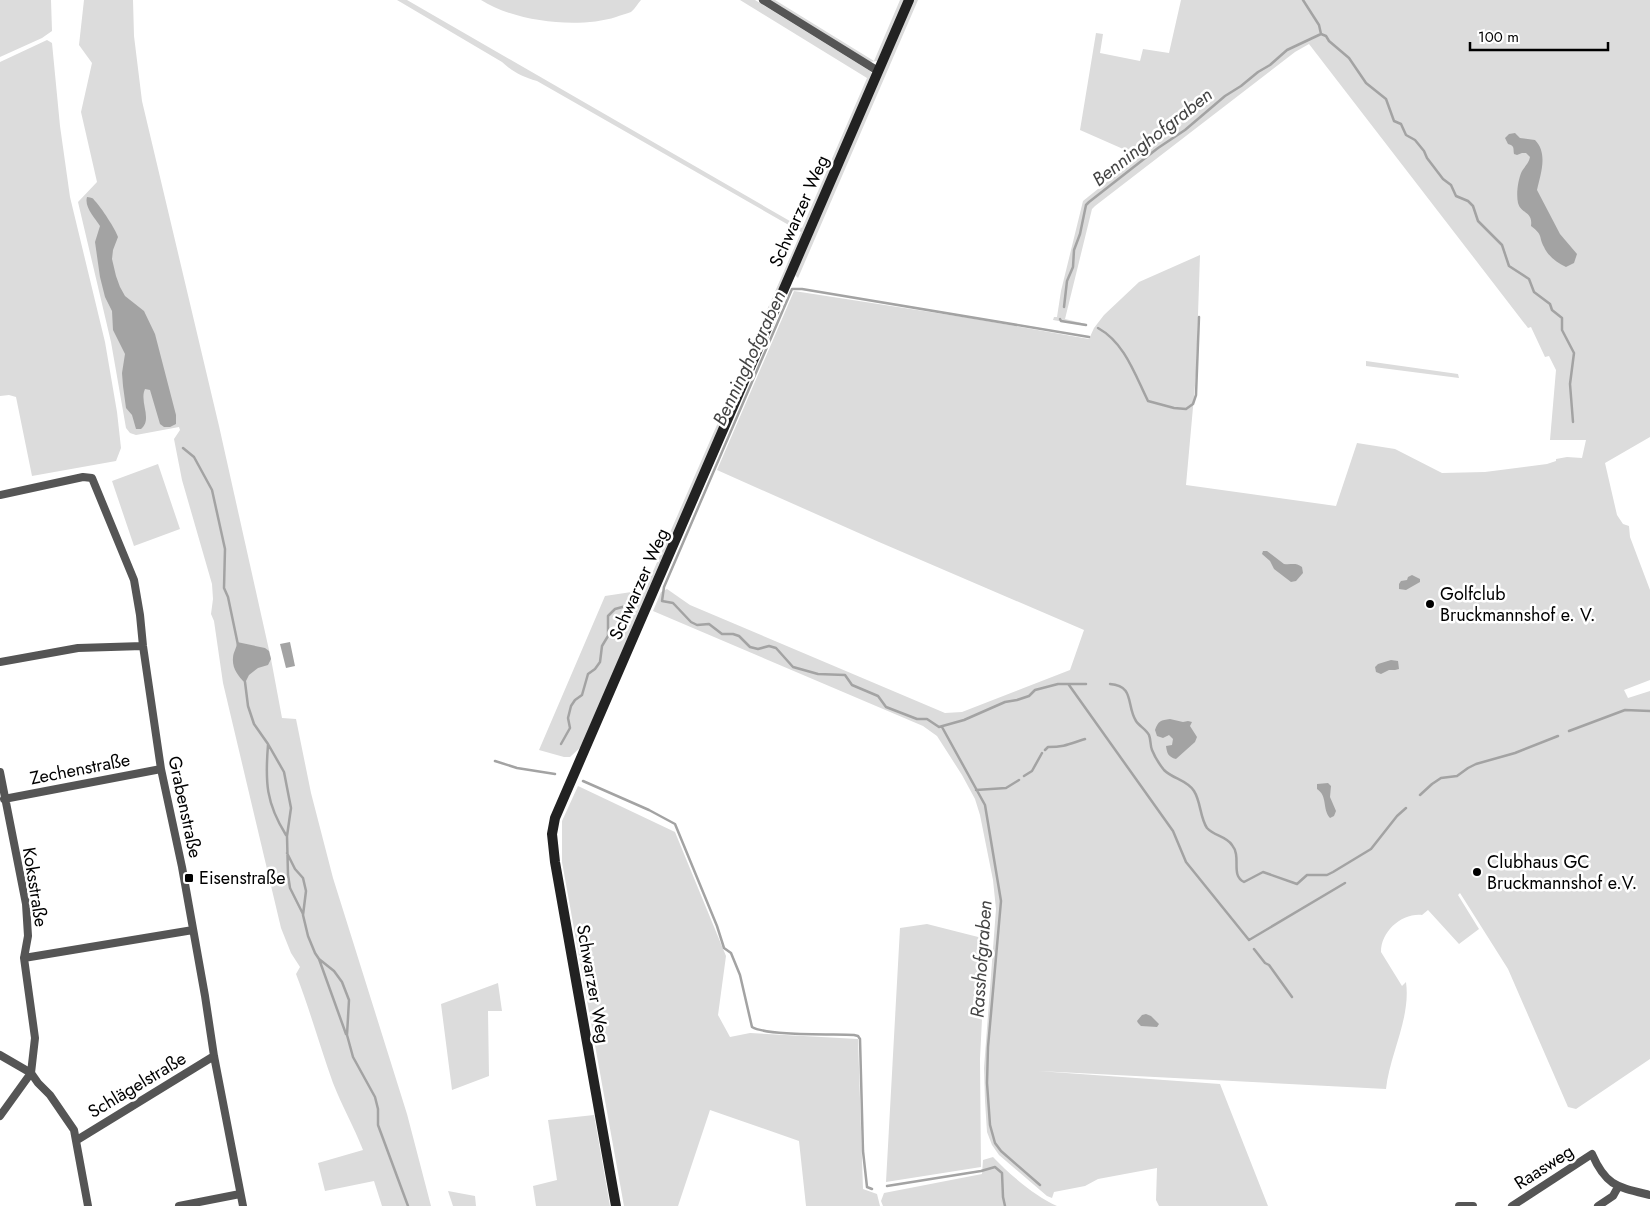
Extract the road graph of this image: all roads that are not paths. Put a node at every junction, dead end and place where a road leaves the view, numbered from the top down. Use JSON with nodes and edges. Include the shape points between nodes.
{"nodes":[{"id":1,"x":763,"y":0,"type":"edge"},
{"id":2,"x":909,"y":0,"type":"edge"},
{"id":3,"x":878,"y":71,"type":"junction"},
{"id":4,"x":0,"y":495,"type":"edge"},
{"id":5,"x":142,"y":646,"type":"junction"},
{"id":6,"x":0,"y":662,"type":"edge"},
{"id":7,"x":161,"y":769,"type":"junction"},
{"id":8,"x":0,"y":775,"type":"edge"},
{"id":9,"x":4,"y":799,"type":"junction"},
{"id":10,"x":4,"y":821,"type":"edge"},
{"id":11,"x":194,"y":930,"type":"junction"},
{"id":12,"x":24,"y":958,"type":"junction"},
{"id":13,"x":0,"y":1055,"type":"edge"},
{"id":14,"x":214,"y":1056,"type":"junction"},
{"id":15,"x":31,"y":1073,"type":"junction"},
{"id":16,"x":0,"y":1116,"type":"edge"},
{"id":17,"x":76,"y":1140,"type":"junction"},
{"id":18,"x":1618,"y":1187,"type":"junction"},
{"id":19,"x":240,"y":1194,"type":"junction"},
{"id":20,"x":1650,"y":1195,"type":"edge"},
{"id":21,"x":88,"y":1206,"type":"edge"},
{"id":22,"x":179,"y":1206,"type":"edge"},
{"id":23,"x":243,"y":1206,"type":"edge"},
{"id":24,"x":616,"y":1206,"type":"edge"},
{"id":25,"x":1458,"y":1206,"type":"edge"},
{"id":26,"x":1473,"y":1206,"type":"edge"},
{"id":27,"x":1512,"y":1206,"type":"edge"},
{"id":28,"x":1598,"y":1206,"type":"edge"}],
"edges":[{"from":1,"to":3,"type":"street"},
{"from":2,"to":3,"type":"street","name":"Schwarzer Weg"},
{"from":3,"to":24,"type":"street","name":"Schwarzer Weg","via":[[555,818],[552,834],[554,862]]},
{"from":4,"to":5,"type":"street","name":"Grabenstraße","via":[[83,477],[92,478],[134,580]]},
{"from":5,"to":6,"type":"street","via":[[78,648]]},
{"from":5,"to":7,"type":"street","name":"Grabenstraße"},
{"from":7,"to":9,"type":"street","name":"Zechenstraße"},
{"from":7,"to":11,"type":"street","name":"Grabenstraße"},
{"from":8,"to":9,"type":"street","name":"Koksstraße"},
{"from":9,"to":10,"type":"street","name":"Koksstraße"},
{"from":10,"to":12,"type":"street","name":"Koksstraße","via":[[26,904],[28,936]]},
{"from":11,"to":12,"type":"street"},
{"from":11,"to":14,"type":"street","name":"Grabenstraße"},
{"from":12,"to":15,"type":"street","name":"Koksstraße","via":[[35,1038]]},
{"from":13,"to":15,"type":"street"},
{"from":14,"to":17,"type":"street","name":"Schlägelstraße"},
{"from":14,"to":19,"type":"street","name":"Grabenstraße"},
{"from":15,"to":16,"type":"street","name":"Koksstraße"},
{"from":15,"to":17,"type":"street","via":[[74,1130]]},
{"from":17,"to":21,"type":"street"},
{"from":18,"to":20,"type":"street"},
{"from":18,"to":27,"type":"street","name":"Raasweg","via":[[1599,1170],[1592,1154]]},
{"from":18,"to":28,"type":"street"},
{"from":19,"to":22,"type":"street"},
{"from":19,"to":23,"type":"street","name":"Grabenstraße"},
{"from":25,"to":26,"type":"street"}]}
